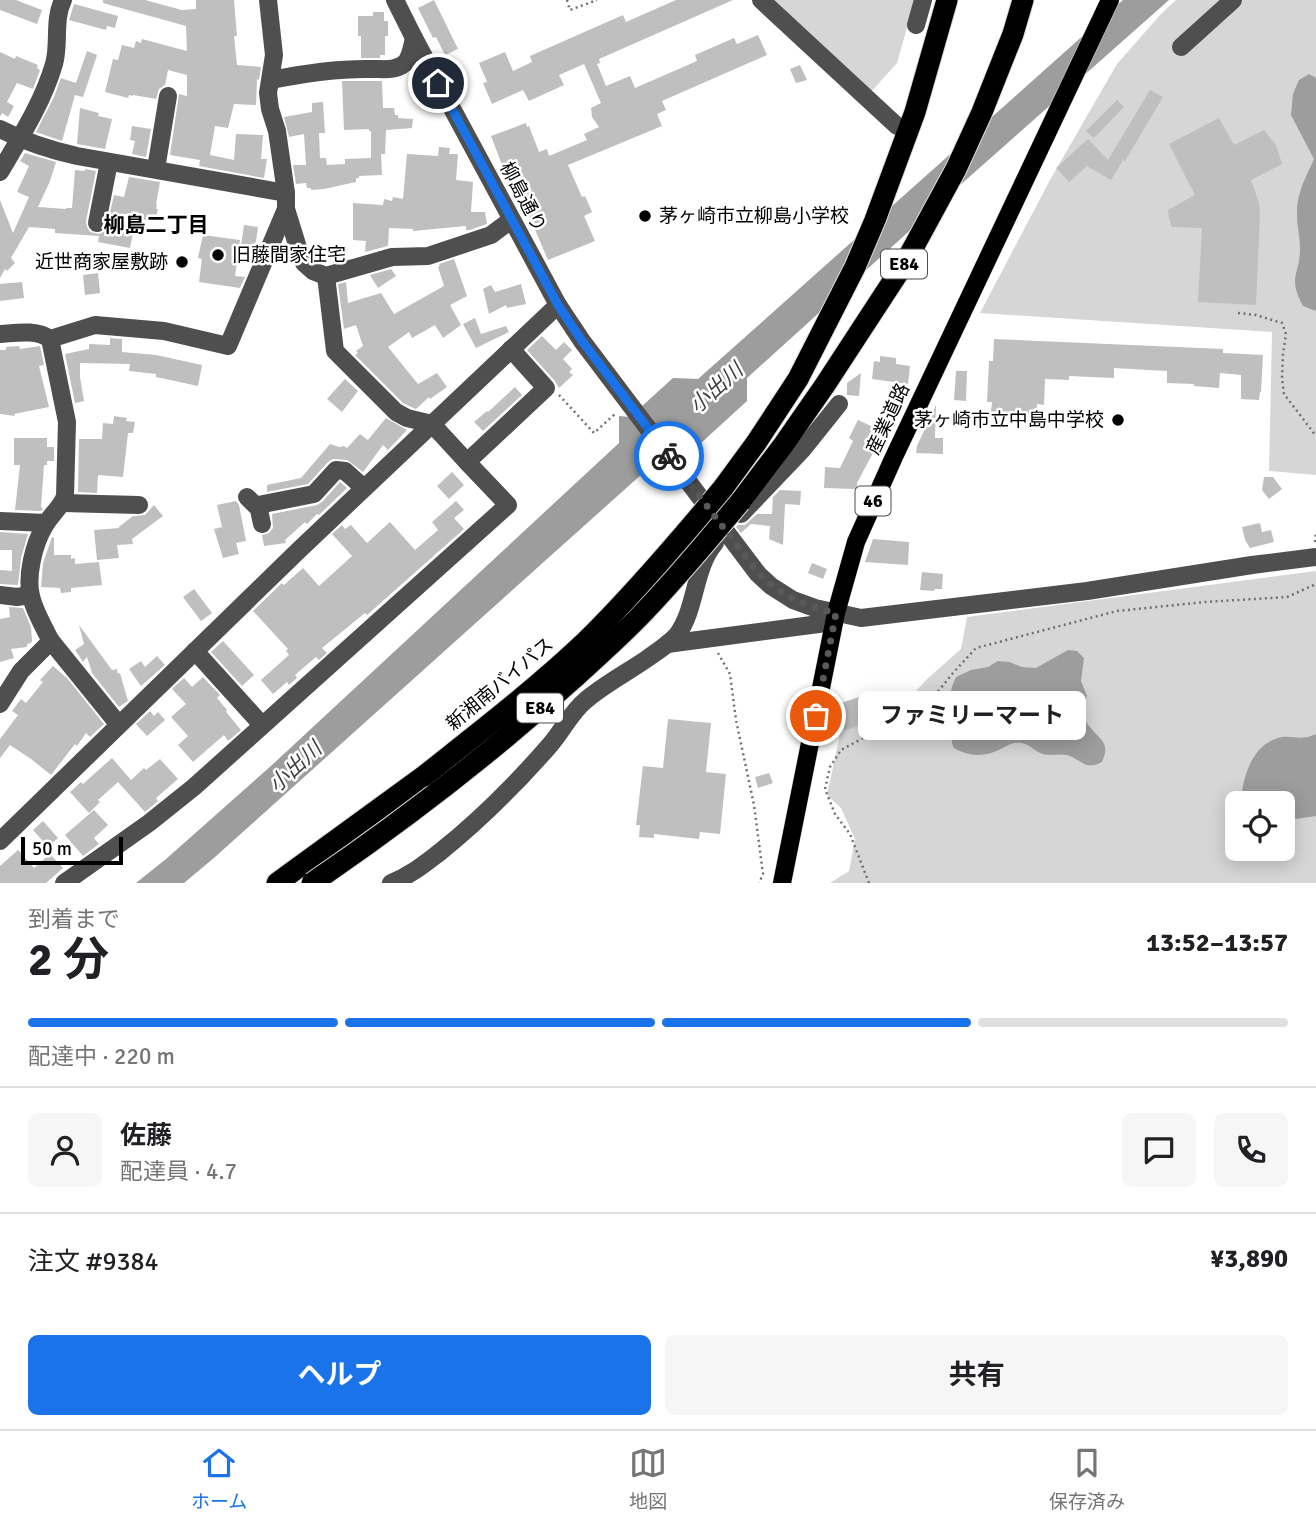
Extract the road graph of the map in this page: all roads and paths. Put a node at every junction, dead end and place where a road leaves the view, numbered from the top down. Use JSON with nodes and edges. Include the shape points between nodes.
{"nodes":[{"id":1,"x":63,"y":0,"type":"edge"},
{"id":2,"x":268,"y":0,"type":"edge"},
{"id":3,"x":395,"y":0,"type":"edge"},
{"id":4,"x":567,"y":0,"type":"edge"},
{"id":5,"x":597,"y":0,"type":"edge"},
{"id":6,"x":761,"y":0,"type":"edge"},
{"id":7,"x":923,"y":0,"type":"edge"},
{"id":8,"x":947,"y":0,"type":"edge"},
{"id":9,"x":1023,"y":0,"type":"edge"},
{"id":10,"x":1110,"y":0,"type":"edge"},
{"id":11,"x":1233,"y":0,"type":"edge"},
{"id":12,"x":916,"y":25,"type":"dead end"},
{"id":13,"x":414,"y":38,"type":"junction"},
{"id":14,"x":1181,"y":47,"type":"dead end"},
{"id":15,"x":271,"y":80,"type":"junction"},
{"id":16,"x":168,"y":96,"type":"dead end"},
{"id":17,"x":897,"y":126,"type":"dead end"},
{"id":18,"x":0,"y":129,"type":"edge"},
{"id":19,"x":19,"y":139,"type":"junction"},
{"id":20,"x":109,"y":162,"type":"junction"},
{"id":21,"x":156,"y":169,"type":"junction"},
{"id":22,"x":0,"y":172,"type":"edge"},
{"id":23,"x":286,"y":201,"type":"junction"},
{"id":24,"x":511,"y":220,"type":"junction"},
{"id":25,"x":97,"y":223,"type":"dead end"},
{"id":26,"x":326,"y":276,"type":"junction"},
{"id":27,"x":558,"y":305,"type":"junction"},
{"id":28,"x":1238,"y":313,"type":"dead end"},
{"id":29,"x":0,"y":334,"type":"edge"},
{"id":30,"x":50,"y":340,"type":"junction"},
{"id":31,"x":511,"y":349,"type":"junction"},
{"id":32,"x":545,"y":388,"type":"junction"},
{"id":33,"x":629,"y":402,"type":"junction"},
{"id":34,"x":839,"y":404,"type":"dead end"},
{"id":35,"x":432,"y":424,"type":"junction"},
{"id":36,"x":1316,"y":436,"type":"edge"},
{"id":37,"x":467,"y":461,"type":"junction"},
{"id":38,"x":364,"y":488,"type":"junction"},
{"id":39,"x":63,"y":503,"type":"junction"},
{"id":40,"x":139,"y":505,"type":"dead end"},
{"id":41,"x":0,"y":522,"type":"edge"},
{"id":42,"x":46,"y":523,"type":"junction"},
{"id":43,"x":262,"y":523,"type":"dead end"},
{"id":44,"x":725,"y":531,"type":"junction"},
{"id":45,"x":1316,"y":556,"type":"edge"},
{"id":46,"x":1316,"y":584,"type":"edge"},
{"id":47,"x":0,"y":595,"type":"edge"},
{"id":48,"x":30,"y":595,"type":"junction"},
{"id":49,"x":835,"y":618,"type":"junction"},
{"id":50,"x":704,"y":639,"type":"junction"},
{"id":51,"x":51,"y":641,"type":"junction"},
{"id":52,"x":667,"y":644,"type":"junction"},
{"id":53,"x":195,"y":652,"type":"junction"},
{"id":54,"x":2,"y":693,"type":"edge"},
{"id":55,"x":119,"y":725,"type":"junction"},
{"id":56,"x":262,"y":725,"type":"junction"},
{"id":57,"x":0,"y":841,"type":"edge"},
{"id":58,"x":64,"y":883,"type":"edge"},
{"id":59,"x":277,"y":883,"type":"edge"},
{"id":60,"x":312,"y":883,"type":"edge"},
{"id":61,"x":391,"y":883,"type":"edge"},
{"id":62,"x":759,"y":883,"type":"edge"},
{"id":63,"x":782,"y":883,"type":"edge"},
{"id":64,"x":869,"y":883,"type":"edge"}],
"edges":[{"from":1,"to":19,"type":"street","via":[[54,63]]},
{"from":2,"to":15,"type":"street","via":[[274,55]]},
{"from":3,"to":13,"type":"street","name":"柳島通り"},
{"from":4,"to":5,"type":"path","via":[[570,10]]},
{"from":6,"to":17,"type":"street"},
{"from":7,"to":12,"type":"street"},
{"from":8,"to":59,"type":"highway","name":"新湘南バイパス","number":"E84","bridge":true,"via":[[915,112],[855,267],[798,379],[723,488],[584,642],[516,703]]},
{"from":9,"to":60,"type":"highway","number":"E84","bridge":true,"via":[[982,112],[906,261],[825,386],[740,502],[641,615],[544,705],[480,760]]},
{"from":10,"to":49,"type":"main road","name":"産業道路","number":"46","via":[[873,500]]},
{"from":11,"to":14,"type":"street"},
{"from":13,"to":15,"type":"street","via":[[410,57],[393,69],[315,71]]},
{"from":13,"to":24,"type":"street","name":"柳島通り"},
{"from":15,"to":23,"type":"street","via":[[268,93]]},
{"from":16,"to":21,"type":"street"},
{"from":18,"to":19,"type":"street"},
{"from":19,"to":20,"type":"street"},
{"from":19,"to":22,"type":"street"},
{"from":20,"to":21,"type":"street"},
{"from":20,"to":25,"type":"street"},
{"from":21,"to":23,"type":"street"},
{"from":23,"to":26,"type":"street","via":[[304,263]]},
{"from":23,"to":30,"type":"street","via":[[228,346],[164,331],[95,325]]},
{"from":24,"to":26,"type":"street","via":[[491,235],[428,256],[392,257]]},
{"from":24,"to":27,"type":"street","name":"柳島通り"},
{"from":26,"to":35,"type":"street","via":[[335,351],[396,412]]},
{"from":27,"to":31,"type":"street"},
{"from":27,"to":33,"type":"street","name":"柳島通り"},
{"from":28,"to":36,"type":"path","via":[[1282,323],[1286,334],[1284,394]]},
{"from":29,"to":30,"type":"street","via":[[30,332]]},
{"from":30,"to":39,"type":"street","via":[[67,422]]},
{"from":31,"to":32,"type":"street"},
{"from":31,"to":35,"type":"street"},
{"from":32,"to":33,"type":"path","via":[[554,390],[594,433]]},
{"from":32,"to":37,"type":"street"},
{"from":33,"to":44,"type":"street","name":"柳島通り"},
{"from":34,"to":44,"type":"street"},
{"from":35,"to":37,"type":"street"},
{"from":35,"to":38,"type":"street"},
{"from":37,"to":56,"type":"street","via":[[508,505]]},
{"from":38,"to":43,"type":"street","via":[[345,471],[336,470],[314,494],[252,501]]},
{"from":38,"to":53,"type":"street"},
{"from":39,"to":40,"type":"street"},
{"from":39,"to":42,"type":"street"},
{"from":41,"to":42,"type":"street"},
{"from":42,"to":48,"type":"street","via":[[33,556]]},
{"from":44,"to":49,"type":"street","via":[[771,586]]},
{"from":44,"to":52,"type":"street","via":[[702,565],[682,627]]},
{"from":45,"to":49,"type":"street","via":[[1087,591]]},
{"from":46,"to":64,"type":"path","via":[[1287,597],[1117,611],[976,648],[923,710],[897,730],[865,737],[841,750],[830,767],[825,789],[850,834]]},
{"from":47,"to":48,"type":"street"},
{"from":48,"to":51,"type":"street"},
{"from":49,"to":50,"type":"street"},
{"from":49,"to":63,"type":"main road","name":"産業道路","number":"46"},
{"from":50,"to":52,"type":"street"},
{"from":50,"to":62,"type":"path","via":[[730,674],[754,805],[763,874]]},
{"from":51,"to":54,"type":"street"},
{"from":51,"to":55,"type":"street"},
{"from":52,"to":61,"type":"street","via":[[587,699],[517,783],[460,836],[408,876]]},
{"from":53,"to":55,"type":"street"},
{"from":53,"to":56,"type":"street"},
{"from":55,"to":57,"type":"street"},
{"from":56,"to":58,"type":"street","via":[[149,824]]}]}
